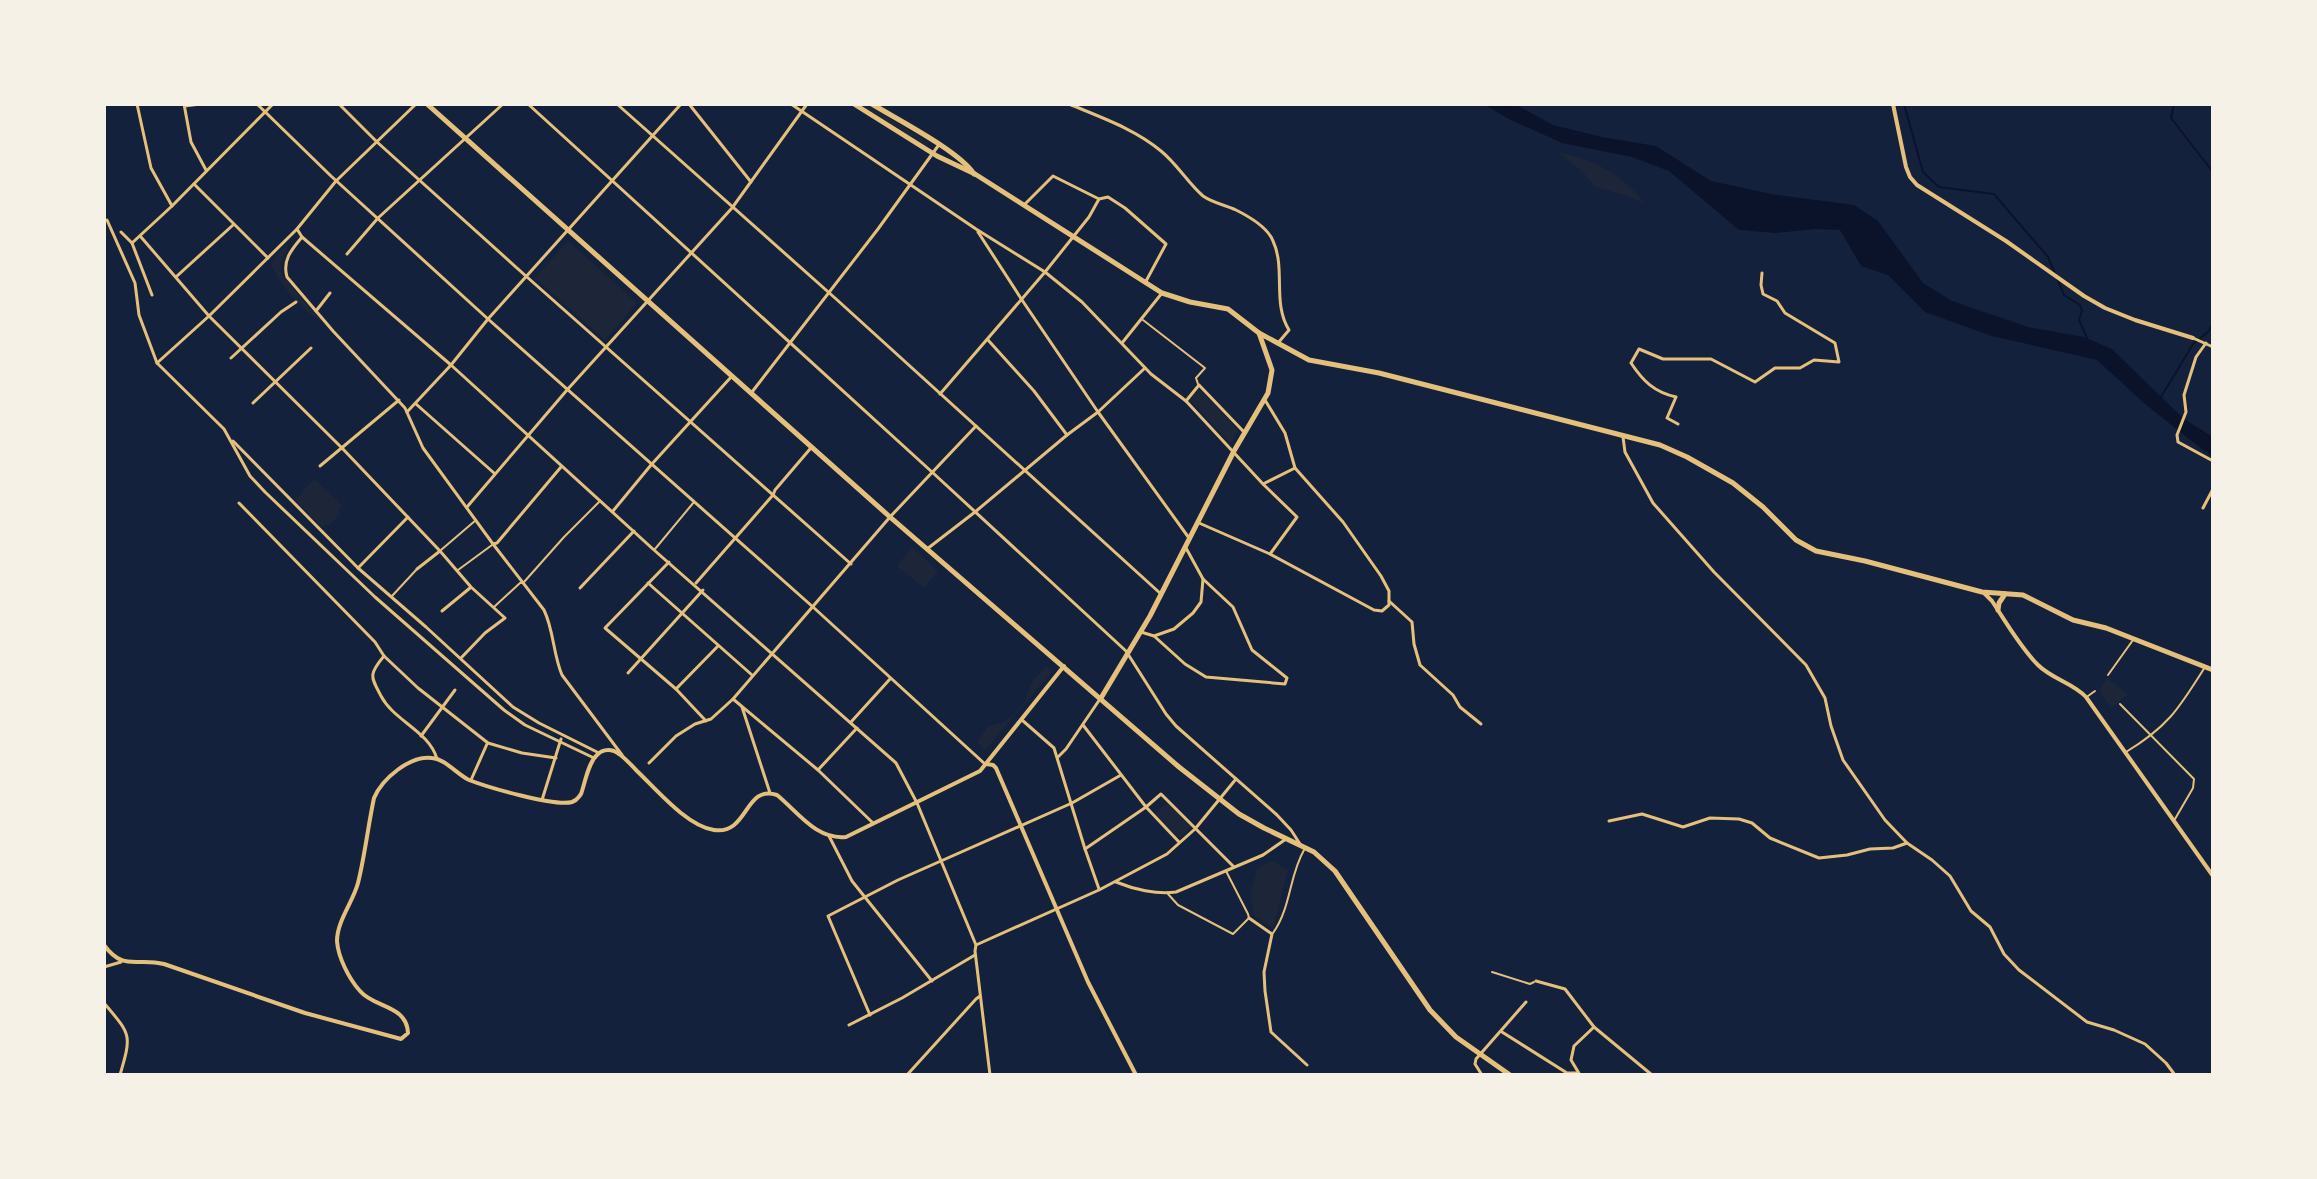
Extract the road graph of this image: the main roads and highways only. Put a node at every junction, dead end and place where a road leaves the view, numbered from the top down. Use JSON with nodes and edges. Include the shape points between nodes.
{"nodes":[{"id":1,"x":427,"y":104,"type":"edge"},
{"id":2,"x":854,"y":104,"type":"edge"},
{"id":3,"x":872,"y":104,"type":"edge"},
{"id":4,"x":975,"y":174,"type":"junction"},
{"id":5,"x":1259,"y":333,"type":"junction"},
{"id":6,"x":1278,"y":343,"type":"junction"},
{"id":7,"x":1266,"y":352,"type":"junction"},
{"id":8,"x":2005,"y":594,"type":"junction"},
{"id":9,"x":1998,"y":610,"type":"road end"},
{"id":10,"x":2213,"y":670,"type":"edge"},
{"id":11,"x":1101,"y":698,"type":"junction"},
{"id":12,"x":1510,"y":1075,"type":"edge"}],
"edges":[{"from":1,"to":11,"type":"main road"},
{"from":2,"to":4,"type":"main road"},
{"from":3,"to":4,"type":"main road"},
{"from":4,"to":5,"type":"main road","via":[[1162,293],[1228,309]]},
{"from":5,"to":6,"type":"main road"},
{"from":5,"to":7,"type":"main road"},
{"from":6,"to":7,"type":"main road"},
{"from":6,"to":8,"type":"main road","via":[[1309,360],[1379,373],[1674,450],[1750,496],[1796,540],[1816,551]]},
{"from":7,"to":11,"type":"main road","via":[[1272,377],[1265,400]]},
{"from":8,"to":9,"type":"main road"},
{"from":8,"to":10,"type":"main road","via":[[2023,595],[2073,620]]},
{"from":11,"to":12,"type":"main road","via":[[1219,800],[1314,852],[1335,871],[1430,1010],[1456,1037]]}]}
